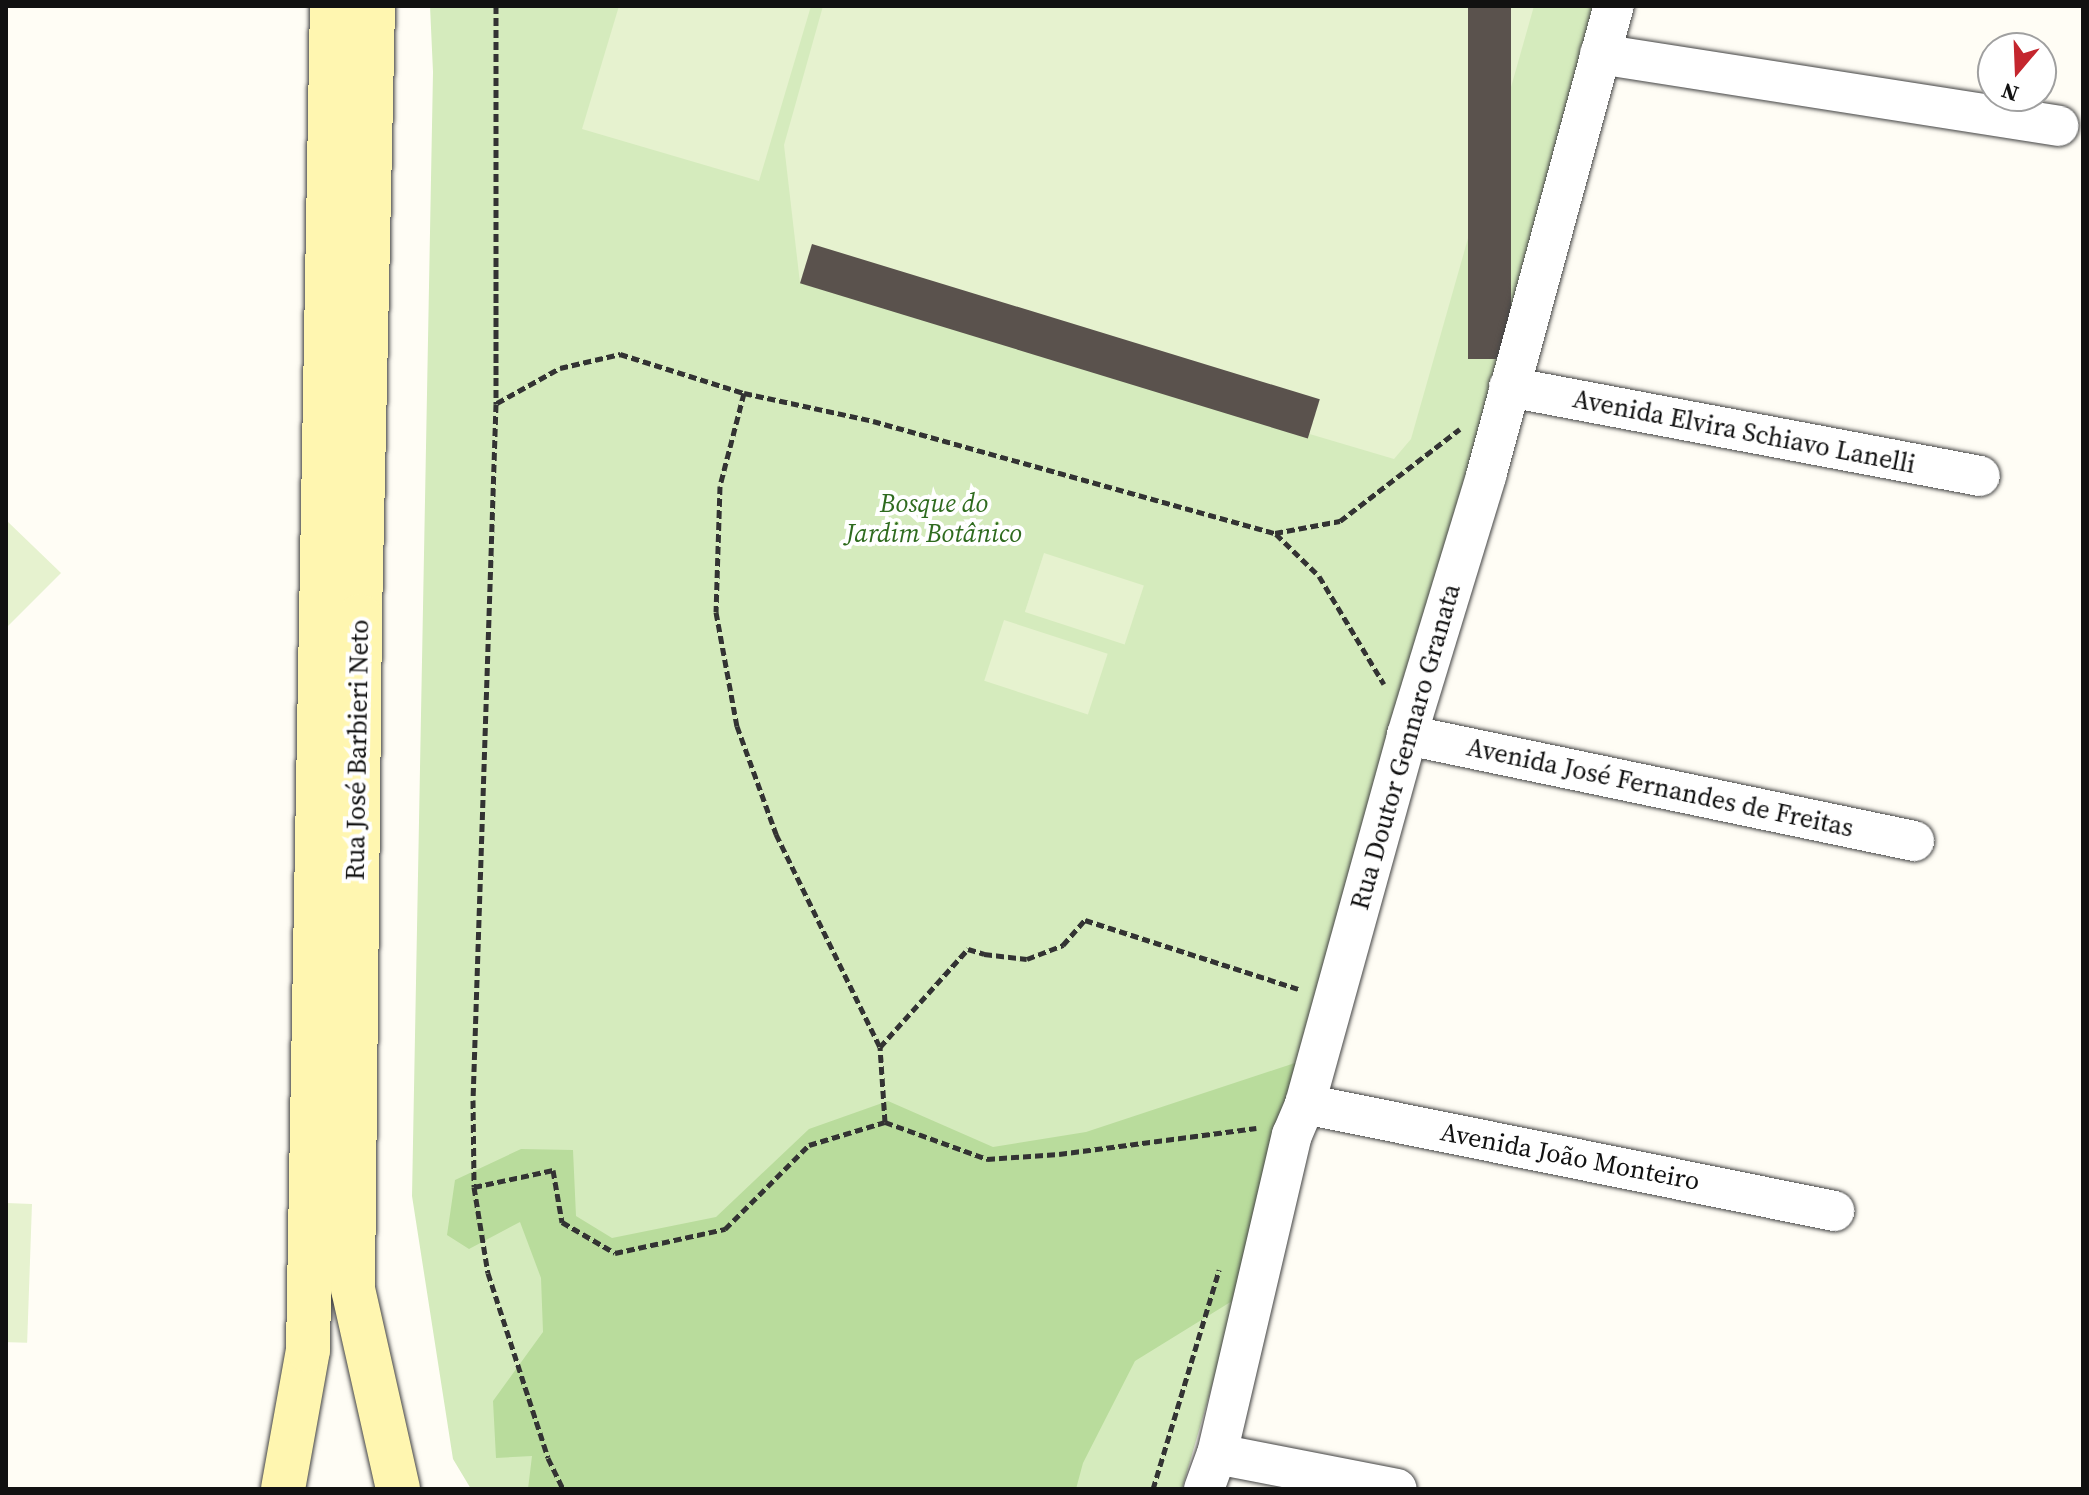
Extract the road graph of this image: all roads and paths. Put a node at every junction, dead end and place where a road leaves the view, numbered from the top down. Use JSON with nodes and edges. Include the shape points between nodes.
{"nodes":[{"id":1,"x":332,"y":6,"type":"edge"},
{"id":2,"x":373,"y":6,"type":"edge"},
{"id":3,"x":496,"y":6,"type":"edge"},
{"id":4,"x":1614,"y":6,"type":"edge"},
{"id":5,"x":1600,"y":54,"type":"junction"},
{"id":6,"x":2058,"y":126,"type":"dead end"},
{"id":7,"x":1509,"y":387,"type":"junction"},
{"id":8,"x":744,"y":393,"type":"junction"},
{"id":9,"x":496,"y":404,"type":"junction"},
{"id":10,"x":1463,"y":427,"type":"dead end"},
{"id":11,"x":1980,"y":476,"type":"dead end"},
{"id":12,"x":1275,"y":533,"type":"junction"},
{"id":13,"x":1391,"y":696,"type":"dead end"},
{"id":14,"x":1407,"y":735,"type":"junction"},
{"id":15,"x":1914,"y":841,"type":"dead end"},
{"id":16,"x":1302,"y":991,"type":"dead end"},
{"id":17,"x":880,"y":1047,"type":"junction"},
{"id":18,"x":1305,"y":1104,"type":"junction"},
{"id":19,"x":885,"y":1122,"type":"junction"},
{"id":20,"x":1261,"y":1127,"type":"dead end"},
{"id":21,"x":474,"y":1187,"type":"junction"},
{"id":22,"x":1834,"y":1211,"type":"dead end"},
{"id":23,"x":1211,"y":1472,"type":"edge"},
{"id":24,"x":283,"y":1489,"type":"edge"},
{"id":25,"x":398,"y":1489,"type":"edge"},
{"id":26,"x":563,"y":1489,"type":"edge"},
{"id":27,"x":1397,"y":1489,"type":"edge"}],
"edges":[{"from":1,"to":24,"type":"main road","name":"Rua José Barbieri Neto","via":[[308,1350]]},
{"from":2,"to":25,"type":"main road","name":"Rua José Barbieri Neto","via":[[353,1289]]},
{"from":3,"to":9,"type":"path"},
{"from":4,"to":5,"type":"street","name":"Rua Doutor Gennaro Granata"},
{"from":5,"to":6,"type":"street"},
{"from":5,"to":7,"type":"street","name":"Rua Doutor Gennaro Granata"},
{"from":7,"to":11,"type":"street","name":"Avenida Elvira Schiavo Lanelli"},
{"from":7,"to":14,"type":"street","name":"Rua Doutor Gennaro Granata"},
{"from":8,"to":9,"type":"path","via":[[620,354],[560,368]]},
{"from":8,"to":12,"type":"path","via":[[873,421]]},
{"from":8,"to":17,"type":"path","via":[[720,486],[716,612],[737,726],[776,834]]},
{"from":9,"to":21,"type":"path"},
{"from":10,"to":12,"type":"path","via":[[1340,521]]},
{"from":12,"to":13,"type":"path","via":[[1319,576]]},
{"from":14,"to":15,"type":"street","name":"Avenida José Fernandes de Freitas"},
{"from":14,"to":18,"type":"street","name":"Rua Doutor Gennaro Granata"},
{"from":16,"to":17,"type":"path","via":[[1085,920],[1063,945],[1027,959],[968,949]]},
{"from":17,"to":19,"type":"path"},
{"from":18,"to":22,"type":"street","name":"Avenida João Monteiro"},
{"from":18,"to":23,"type":"street","name":"Rua Doutor Gennaro Granata","via":[[1292,1135]]},
{"from":19,"to":20,"type":"path","via":[[987,1159]]},
{"from":19,"to":21,"type":"path","via":[[809,1145],[725,1229],[615,1253],[562,1222],[553,1170]]},
{"from":21,"to":26,"type":"path","via":[[488,1273],[548,1458]]},
{"from":23,"to":27,"type":"street"}]}
